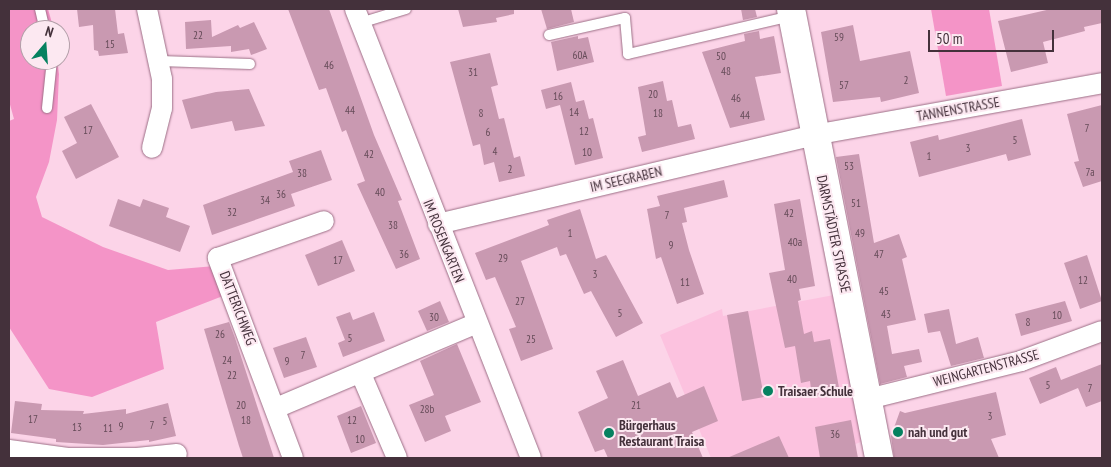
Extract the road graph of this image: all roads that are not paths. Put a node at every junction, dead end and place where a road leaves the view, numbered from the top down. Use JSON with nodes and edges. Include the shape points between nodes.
{"nodes":[{"id":1,"x":147,"y":9,"type":"edge"},
{"id":2,"x":406,"y":9,"type":"edge"},
{"id":3,"x":791,"y":12,"type":"edge"},
{"id":4,"x":357,"y":16,"type":"edge"},
{"id":5,"x":549,"y":35,"type":"dead end"},
{"id":6,"x":160,"y":61,"type":"junction"},
{"id":7,"x":250,"y":64,"type":"dead end"},
{"id":8,"x":51,"y":70,"type":"edge"},
{"id":9,"x":1102,"y":83,"type":"edge"},
{"id":10,"x":47,"y":108,"type":"dead end"},
{"id":11,"x":814,"y":135,"type":"junction"},
{"id":12,"x":152,"y":148,"type":"dead end"},
{"id":13,"x":324,"y":221,"type":"dead end"},
{"id":14,"x":438,"y":224,"type":"junction"},
{"id":15,"x":477,"y":323,"type":"junction"},
{"id":16,"x":1102,"y":332,"type":"edge"},
{"id":17,"x":361,"y":374,"type":"junction"},
{"id":18,"x":868,"y":399,"type":"junction"},
{"id":19,"x":276,"y":408,"type":"junction"},
{"id":20,"x":9,"y":450,"type":"edge"},
{"id":21,"x":177,"y":454,"type":"dead end"},
{"id":22,"x":294,"y":458,"type":"edge"},
{"id":23,"x":397,"y":458,"type":"edge"},
{"id":24,"x":532,"y":458,"type":"edge"},
{"id":25,"x":879,"y":458,"type":"edge"}],
"edges":[{"from":1,"to":6,"type":"street"},
{"from":2,"to":4,"type":"lane","name":"IM ROSENGARTEN"},
{"from":3,"to":5,"type":"lane","via":[[628,54],[625,18]]},
{"from":3,"to":11,"type":"street","name":"DARMSTÄDTER STRASSE"},
{"from":4,"to":14,"type":"street","name":"IM ROSENGARTEN"},
{"from":6,"to":7,"type":"lane"},
{"from":6,"to":12,"type":"street","via":[[162,108]]},
{"from":8,"to":10,"type":"lane"},
{"from":9,"to":11,"type":"street","name":"TANNENSTRASSE"},
{"from":11,"to":14,"type":"street","name":"IM SEEGRABEN"},
{"from":11,"to":18,"type":"street","name":"DARMSTÄDTER STRASSE"},
{"from":13,"to":19,"type":"street","name":"DATTERICHWEG","via":[[218,258]]},
{"from":14,"to":15,"type":"street","name":"IM ROSENGARTEN"},
{"from":15,"to":17,"type":"street"},
{"from":15,"to":24,"type":"street","name":"IM ROSENGARTEN"},
{"from":16,"to":18,"type":"street","name":"WEINGARTENSTRASSE","via":[[1021,361]]},
{"from":17,"to":19,"type":"street"},
{"from":17,"to":23,"type":"street"},
{"from":18,"to":25,"type":"street","name":"DARMSTÄDTER STRASSE"},
{"from":19,"to":22,"type":"street","name":"DATTERICHWEG"},
{"from":20,"to":21,"type":"street","via":[[69,458],[137,458]]}]}
